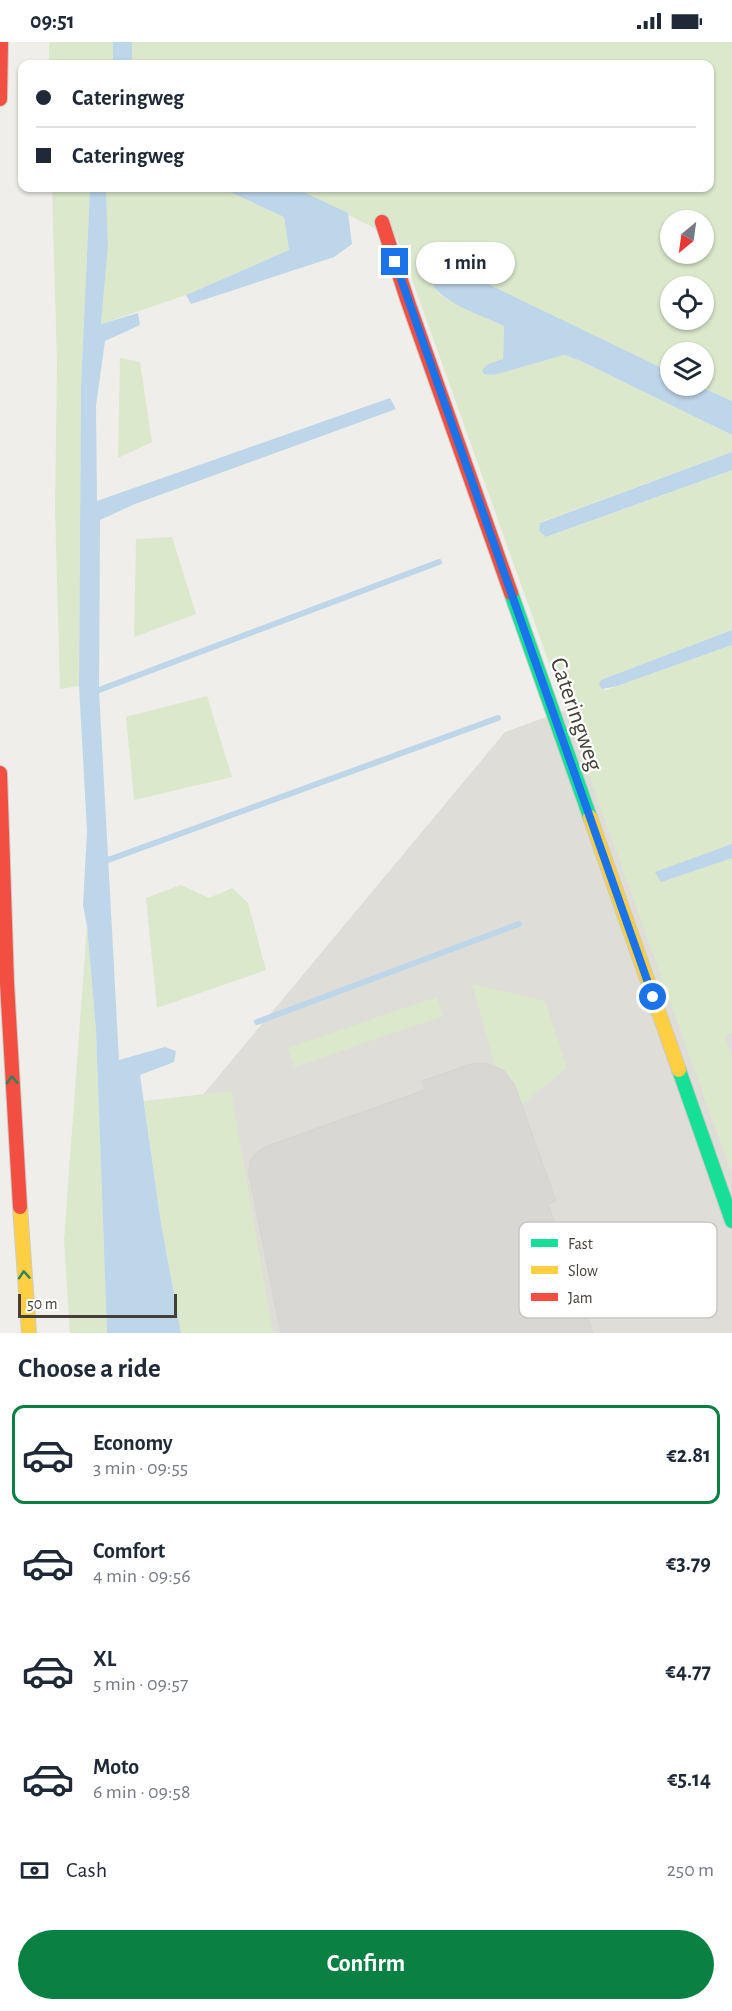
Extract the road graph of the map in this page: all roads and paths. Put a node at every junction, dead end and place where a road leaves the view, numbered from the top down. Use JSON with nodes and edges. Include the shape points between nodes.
{"nodes":[{"id":1,"x":1,"y":42,"type":"edge"},
{"id":2,"x":0,"y":99,"type":"edge"},
{"id":3,"x":382,"y":222,"type":"dead end"},
{"id":4,"x":0,"y":773,"type":"edge"},
{"id":5,"x":732,"y":1221,"type":"edge"},
{"id":6,"x":29,"y":1333,"type":"edge"}],
"edges":[{"from":1,"to":2,"type":"main road"},
{"from":3,"to":5,"type":"main road","name":"Cateringweg"},
{"from":6,"to":4,"type":"main road","one_way":true,"via":[[11,1069]]}]}
